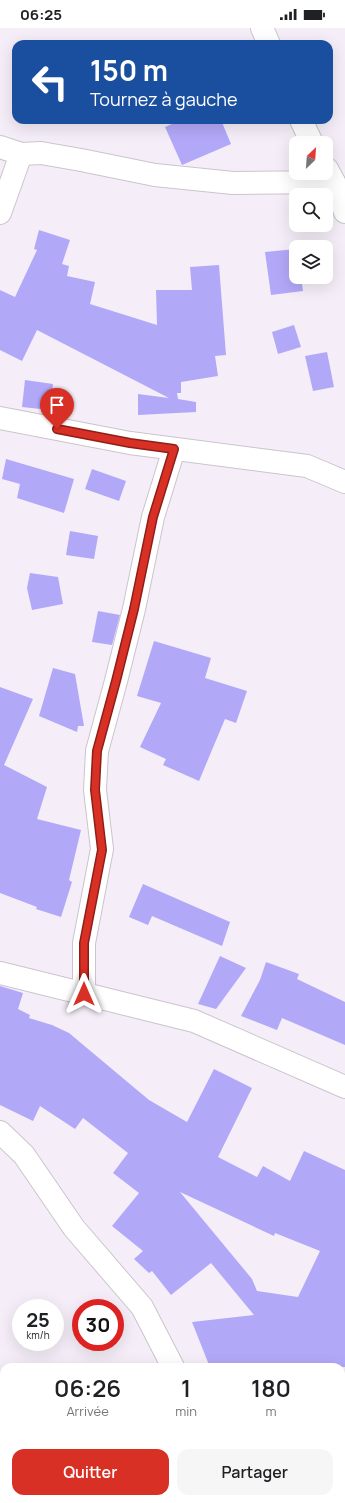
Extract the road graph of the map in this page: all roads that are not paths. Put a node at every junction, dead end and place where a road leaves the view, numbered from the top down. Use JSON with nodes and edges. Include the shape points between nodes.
{"nodes":[{"id":1,"x":262,"y":28,"type":"edge"},
{"id":2,"x":267,"y":40,"type":"edge"},
{"id":3,"x":303,"y":124,"type":"edge"},
{"id":4,"x":309,"y":136,"type":"edge"},
{"id":5,"x":0,"y":147,"type":"edge"},
{"id":6,"x":21,"y":154,"type":"junction"},
{"id":7,"x":289,"y":178,"type":"edge"},
{"id":8,"x":332,"y":180,"type":"edge"},
{"id":9,"x":345,"y":212,"type":"edge"},
{"id":10,"x":0,"y":213,"type":"edge"},
{"id":11,"x":0,"y":418,"type":"edge"},
{"id":12,"x":174,"y":449,"type":"junction"},
{"id":13,"x":345,"y":482,"type":"edge"},
{"id":14,"x":0,"y":973,"type":"edge"},
{"id":15,"x":84,"y":994,"type":"junction"},
{"id":16,"x":345,"y":1087,"type":"edge"},
{"id":17,"x":0,"y":1132,"type":"edge"},
{"id":18,"x":171,"y":1363,"type":"edge"}],
"edges":[{"from":1,"to":2,"type":"street"},
{"from":3,"to":4,"type":"street"},
{"from":5,"to":6,"type":"street"},
{"from":6,"to":7,"type":"street","via":[[41,153],[154,176],[233,183]]},
{"from":6,"to":10,"type":"street"},
{"from":8,"to":9,"type":"street"},
{"from":11,"to":12,"type":"street"},
{"from":12,"to":13,"type":"street","via":[[307,466]]},
{"from":12,"to":15,"type":"street","via":[[153,517],[132,616],[97,751],[95,790],[102,850],[84,943]]},
{"from":14,"to":15,"type":"street"},
{"from":15,"to":16,"type":"street","via":[[194,1021]]},
{"from":17,"to":18,"type":"street","via":[[24,1155],[74,1228],[142,1307]]}]}
